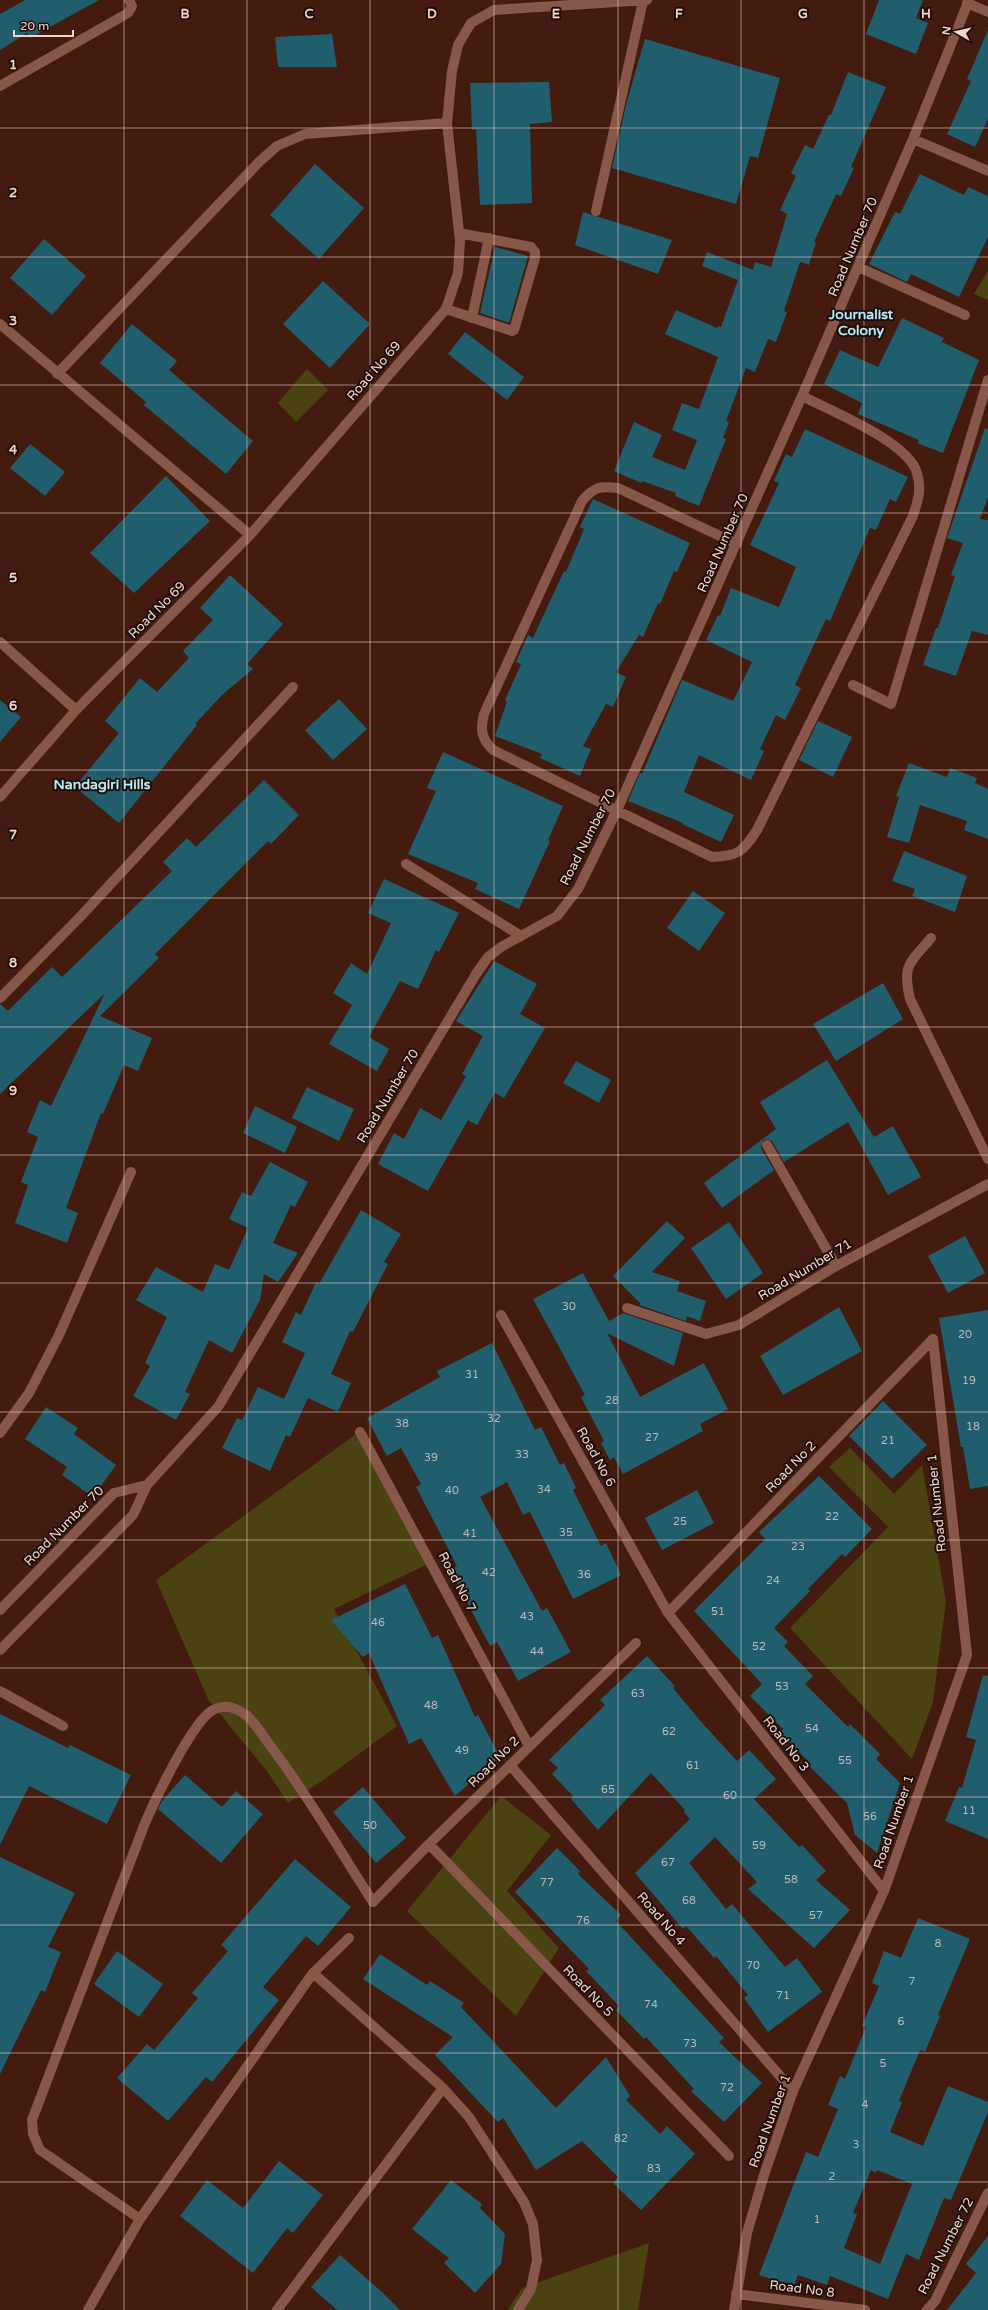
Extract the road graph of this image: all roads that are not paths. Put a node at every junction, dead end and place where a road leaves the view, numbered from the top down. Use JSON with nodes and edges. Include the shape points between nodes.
{"nodes":[{"id":1,"x":129,"y":0,"type":"edge"},
{"id":2,"x":645,"y":1,"type":"edge"},
{"id":3,"x":968,"y":1,"type":"edge"},
{"id":4,"x":988,"y":12,"type":"edge"},
{"id":5,"x":0,"y":86,"type":"edge"},
{"id":6,"x":447,"y":123,"type":"junction"},
{"id":7,"x":913,"y":139,"type":"junction"},
{"id":8,"x":988,"y":172,"type":"edge"},
{"id":9,"x":596,"y":211,"type":"dead end"},
{"id":10,"x":459,"y":233,"type":"junction"},
{"id":11,"x":489,"y":238,"type":"junction"},
{"id":12,"x":858,"y":267,"type":"junction"},
{"id":13,"x":446,"y":308,"type":"junction"},
{"id":14,"x":965,"y":315,"type":"dead end"},
{"id":15,"x":472,"y":318,"type":"junction"},
{"id":16,"x":0,"y":324,"type":"edge"},
{"id":17,"x":57,"y":374,"type":"junction"},
{"id":18,"x":988,"y":380,"type":"edge"},
{"id":19,"x":802,"y":396,"type":"junction"},
{"id":20,"x":250,"y":535,"type":"junction"},
{"id":21,"x":737,"y":544,"type":"junction"},
{"id":22,"x":0,"y":642,"type":"edge"},
{"id":23,"x":853,"y":685,"type":"dead end"},
{"id":24,"x":293,"y":687,"type":"dead end"},
{"id":25,"x":76,"y":710,"type":"junction"},
{"id":26,"x":0,"y":797,"type":"edge"},
{"id":27,"x":617,"y":810,"type":"junction"},
{"id":28,"x":406,"y":864,"type":"dead end"},
{"id":29,"x":521,"y":936,"type":"junction"},
{"id":30,"x":931,"y":938,"type":"dead end"},
{"id":31,"x":0,"y":998,"type":"edge"},
{"id":32,"x":767,"y":1145,"type":"dead end"},
{"id":33,"x":988,"y":1159,"type":"edge"},
{"id":34,"x":131,"y":1172,"type":"dead end"},
{"id":35,"x":988,"y":1184,"type":"edge"},
{"id":36,"x":836,"y":1266,"type":"junction"},
{"id":37,"x":627,"y":1308,"type":"dead end"},
{"id":38,"x":501,"y":1315,"type":"dead end"},
{"id":39,"x":933,"y":1339,"type":"joint"},
{"id":40,"x":360,"y":1432,"type":"dead end"},
{"id":41,"x":0,"y":1433,"type":"edge"},
{"id":42,"x":147,"y":1485,"type":"junction"},
{"id":43,"x":0,"y":1610,"type":"edge"},
{"id":44,"x":668,"y":1613,"type":"junction"},
{"id":45,"x":636,"y":1643,"type":"dead end"},
{"id":46,"x":0,"y":1650,"type":"edge"},
{"id":47,"x":0,"y":1691,"type":"edge"},
{"id":48,"x":63,"y":1726,"type":"dead end"},
{"id":49,"x":529,"y":1746,"type":"junction"},
{"id":50,"x":510,"y":1765,"type":"junction"},
{"id":51,"x":429,"y":1844,"type":"junction"},
{"id":52,"x":884,"y":1891,"type":"junction"},
{"id":53,"x":349,"y":1938,"type":"dead end"},
{"id":54,"x":313,"y":1973,"type":"junction"},
{"id":55,"x":443,"y":2088,"type":"junction"},
{"id":56,"x":793,"y":2091,"type":"junction"},
{"id":57,"x":729,"y":2156,"type":"dead end"},
{"id":58,"x":988,"y":2193,"type":"edge"},
{"id":59,"x":140,"y":2219,"type":"junction"},
{"id":60,"x":736,"y":2294,"type":"junction"},
{"id":61,"x":88,"y":2310,"type":"edge"},
{"id":62,"x":277,"y":2310,"type":"edge"},
{"id":63,"x":518,"y":2310,"type":"edge"},
{"id":64,"x":734,"y":2310,"type":"edge"},
{"id":65,"x":865,"y":2310,"type":"edge"},
{"id":66,"x":927,"y":2310,"type":"edge"}],
"edges":[{"from":1,"to":5,"type":"street","via":[[132,6],[128,13]]},
{"from":2,"to":6,"type":"street","name":"Road No 69","via":[[494,10],[471,23],[458,45],[452,71]]},
{"from":2,"to":9,"type":"street"},
{"from":3,"to":4,"type":"street"},
{"from":3,"to":7,"type":"street","name":"Road Number 70"},
{"from":6,"to":10,"type":"street","name":"Road No 69"},
{"from":6,"to":17,"type":"street","via":[[305,134],[277,146]]},
{"from":7,"to":8,"type":"street"},
{"from":7,"to":12,"type":"street","name":"Road Number 70"},
{"from":10,"to":11,"type":"street"},
{"from":10,"to":13,"type":"street","name":"Road No 69","via":[[458,274]]},
{"from":11,"to":15,"type":"street"},
{"from":11,"to":15,"type":"street","via":[[531,248],[535,252],[535,258],[514,330],[510,332]]},
{"from":12,"to":14,"type":"street"},
{"from":12,"to":19,"type":"street","name":"Road Number 70"},
{"from":13,"to":15,"type":"street"},
{"from":13,"to":20,"type":"street","name":"Road No 69"},
{"from":16,"to":17,"type":"street"},
{"from":17,"to":20,"type":"street"},
{"from":18,"to":23,"type":"street","via":[[891,704]]},
{"from":19,"to":21,"type":"street","name":"Road Number 70"},
{"from":19,"to":27,"type":"street","via":[[892,442],[907,455],[917,472],[920,495],[912,518],[757,830],[746,847],[732,856],[712,857]]},
{"from":20,"to":25,"type":"street","name":"Road No 69"},
{"from":21,"to":27,"type":"street","name":"Road Number 70"},
{"from":21,"to":27,"type":"street","via":[[618,488],[606,486],[592,489],[582,501],[484,714],[480,729],[484,741],[493,750]]},
{"from":22,"to":25,"type":"street"},
{"from":24,"to":31,"type":"street","via":[[81,916]]},
{"from":25,"to":26,"type":"street","name":"Road No 69"},
{"from":27,"to":29,"type":"street","name":"Road Number 70","via":[[578,889],[557,916]]},
{"from":28,"to":29,"type":"street"},
{"from":29,"to":42,"type":"street","name":"Road Number 70","via":[[488,957],[476,974],[218,1407]]},
{"from":30,"to":33,"type":"street","via":[[908,966],[906,979],[910,999]]},
{"from":32,"to":36,"type":"street"},
{"from":34,"to":41,"type":"street","via":[[60,1335],[29,1393]]},
{"from":35,"to":36,"type":"street","name":"Road Number 71"},
{"from":36,"to":37,"type":"street","name":"Road Number 71","via":[[739,1325],[706,1334]]},
{"from":38,"to":44,"type":"street","name":"Road No 6"},
{"from":39,"to":44,"type":"street","name":"Road No 2"},
{"from":39,"to":52,"type":"street","name":"Road Number 1","via":[[967,1655]]},
{"from":40,"to":49,"type":"street","name":"Road No 7"},
{"from":42,"to":43,"type":"street","name":"Road Number 70","via":[[114,1493]]},
{"from":42,"to":46,"type":"street","via":[[133,1515]]},
{"from":44,"to":52,"type":"street","name":"Road No 3"},
{"from":45,"to":49,"type":"street","name":"Road No 2"},
{"from":47,"to":48,"type":"street"},
{"from":49,"to":50,"type":"street","name":"Road No 2"},
{"from":50,"to":51,"type":"street","name":"Road No 2"},
{"from":50,"to":56,"type":"street","name":"Road No 4"},
{"from":51,"to":57,"type":"street","name":"Road No 5"},
{"from":51,"to":59,"type":"street","name":"Road No 2","via":[[373,1902],[286,1766],[248,1716],[224,1706],[214,1709],[203,1719],[164,1781],[144,1824],[32,2120],[33,2134],[40,2150]]},
{"from":52,"to":56,"type":"street","name":"Road Number 1"},
{"from":53,"to":54,"type":"street"},
{"from":54,"to":55,"type":"street"},
{"from":54,"to":59,"type":"street"},
{"from":55,"to":62,"type":"street"},
{"from":55,"to":63,"type":"street","via":[[469,2117],[524,2202],[533,2224],[537,2260],[531,2289]]},
{"from":56,"to":60,"type":"street","name":"Road Number 1","via":[[747,2233]]},
{"from":58,"to":66,"type":"street","name":"Road Number 72","via":[[935,2301]]},
{"from":59,"to":61,"type":"street"},
{"from":60,"to":64,"type":"street","name":"Road Number 1"},
{"from":60,"to":65,"type":"street","name":"Road No 8"}]}
